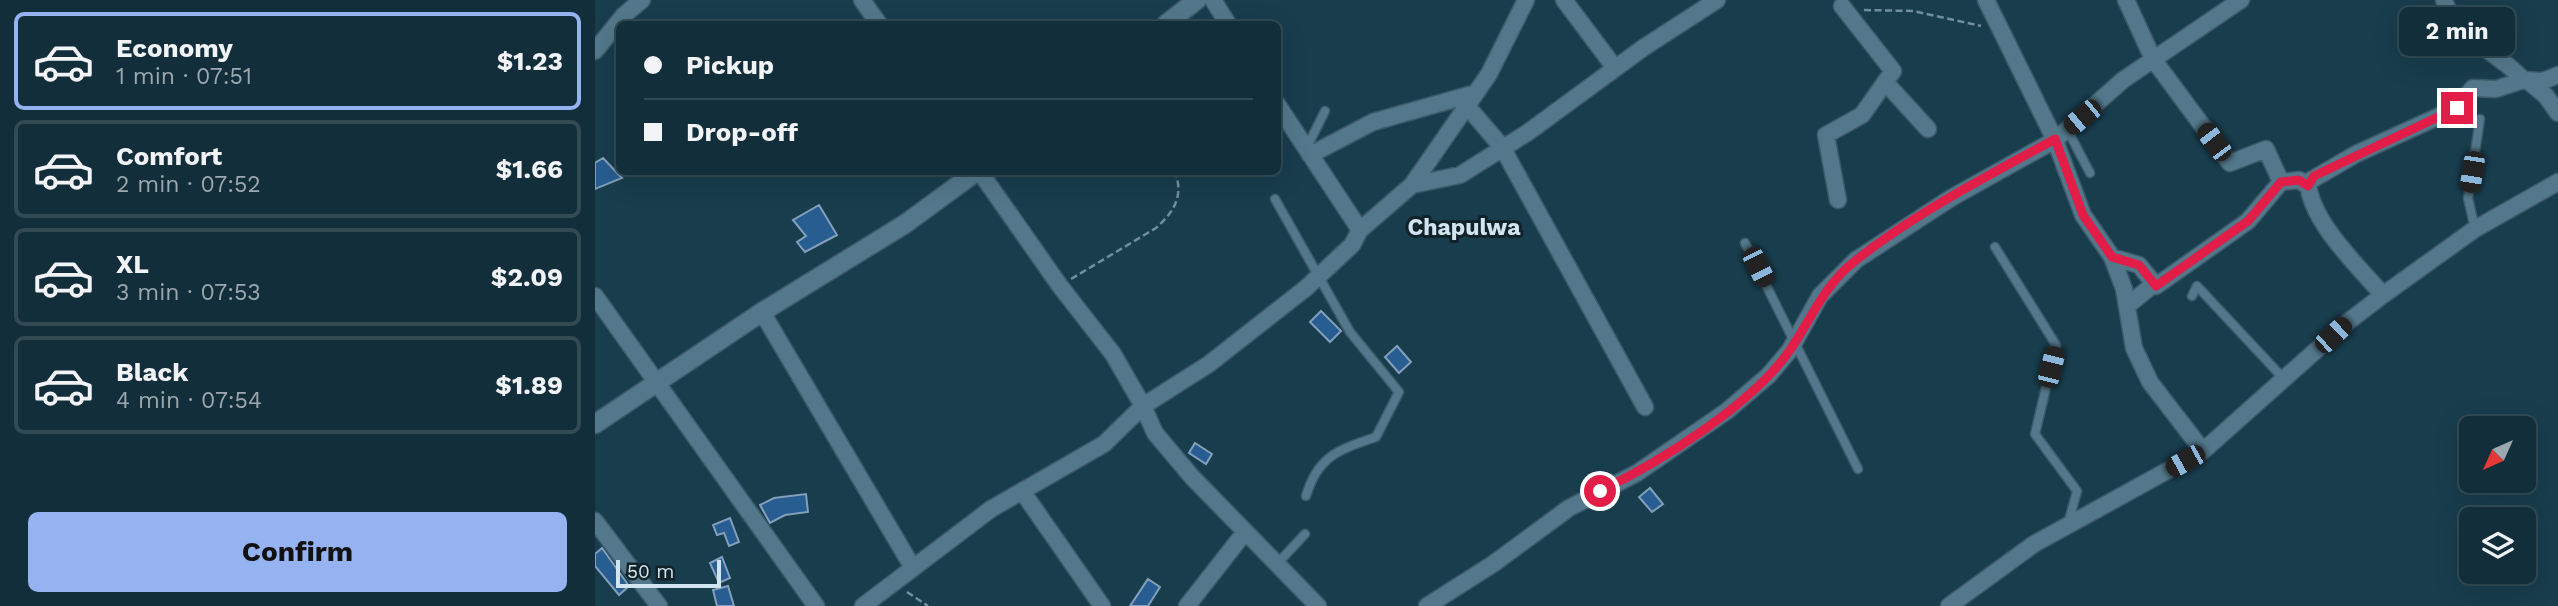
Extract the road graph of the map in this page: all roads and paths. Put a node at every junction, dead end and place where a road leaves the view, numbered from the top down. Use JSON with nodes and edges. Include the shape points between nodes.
{"nodes":[{"id":1,"x":642,"y":0,"type":"edge"},
{"id":2,"x":862,"y":0,"type":"edge"},
{"id":3,"x":1197,"y":0,"type":"edge"},
{"id":4,"x":1213,"y":0,"type":"edge"},
{"id":5,"x":1526,"y":0,"type":"edge"},
{"id":6,"x":1564,"y":0,"type":"edge"},
{"id":7,"x":1717,"y":0,"type":"edge"},
{"id":8,"x":1986,"y":0,"type":"edge"},
{"id":9,"x":2126,"y":0,"type":"edge"},
{"id":10,"x":2241,"y":0,"type":"edge"},
{"id":11,"x":2444,"y":0,"type":"edge"},
{"id":12,"x":1842,"y":6,"type":"joint"},
{"id":13,"x":618,"y":21,"type":"edge"},
{"id":14,"x":877,"y":21,"type":"edge"},
{"id":15,"x":1170,"y":21,"type":"edge"},
{"id":16,"x":1226,"y":21,"type":"edge"},
{"id":17,"x":616,"y":23,"type":"edge"},
{"id":18,"x":2001,"y":32,"type":"junction"},
{"id":19,"x":595,"y":51,"type":"edge"},
{"id":20,"x":2153,"y":60,"type":"junction"},
{"id":21,"x":1615,"y":68,"type":"junction"},
{"id":22,"x":2558,"y":75,"type":"edge"},
{"id":23,"x":2526,"y":81,"type":"junction"},
{"id":24,"x":1885,"y":82,"type":"junction"},
{"id":25,"x":1471,"y":99,"type":"junction"},
{"id":26,"x":1281,"y":110,"type":"edge"},
{"id":27,"x":1325,"y":111,"type":"dead end"},
{"id":28,"x":2558,"y":113,"type":"edge"},
{"id":29,"x":2480,"y":119,"type":"dead end"},
{"id":30,"x":1928,"y":129,"type":"dead end"},
{"id":31,"x":2061,"y":134,"type":"junction"},
{"id":32,"x":1502,"y":146,"type":"junction"},
{"id":33,"x":1308,"y":152,"type":"junction"},
{"id":34,"x":2090,"y":173,"type":"dead end"},
{"id":35,"x":974,"y":175,"type":"edge"},
{"id":36,"x":980,"y":175,"type":"edge"},
{"id":37,"x":1176,"y":175,"type":"edge"},
{"id":38,"x":2281,"y":182,"type":"junction"},
{"id":39,"x":2558,"y":182,"type":"edge"},
{"id":40,"x":1412,"y":185,"type":"junction"},
{"id":41,"x":2308,"y":186,"type":"junction"},
{"id":42,"x":1275,"y":200,"type":"dead end"},
{"id":43,"x":1838,"y":200,"type":"dead end"},
{"id":44,"x":2475,"y":229,"type":"junction"},
{"id":45,"x":1360,"y":230,"type":"junction"},
{"id":46,"x":1745,"y":243,"type":"dead end"},
{"id":47,"x":1995,"y":247,"type":"dead end"},
{"id":48,"x":2112,"y":257,"type":"junction"},
{"id":49,"x":1319,"y":276,"type":"junction"},
{"id":50,"x":2154,"y":284,"type":"junction"},
{"id":51,"x":1060,"y":286,"type":"junction"},
{"id":52,"x":2383,"y":295,"type":"junction"},
{"id":53,"x":595,"y":296,"type":"edge"},
{"id":54,"x":2192,"y":296,"type":"dead end"},
{"id":55,"x":2127,"y":306,"type":"junction"},
{"id":56,"x":762,"y":312,"type":"junction"},
{"id":57,"x":1795,"y":341,"type":"junction"},
{"id":58,"x":2284,"y":379,"type":"junction"},
{"id":59,"x":656,"y":384,"type":"junction"},
{"id":60,"x":1143,"y":406,"type":"junction"},
{"id":61,"x":1645,"y":407,"type":"dead end"},
{"id":62,"x":595,"y":424,"type":"edge"},
{"id":63,"x":2203,"y":452,"type":"junction"},
{"id":64,"x":1858,"y":469,"type":"dead end"},
{"id":65,"x":1021,"y":491,"type":"junction"},
{"id":66,"x":1306,"y":496,"type":"dead end"},
{"id":67,"x":595,"y":521,"type":"edge"},
{"id":68,"x":2068,"y":524,"type":"junction"},
{"id":69,"x":1245,"y":531,"type":"junction"},
{"id":70,"x":1305,"y":534,"type":"dead end"},
{"id":71,"x":1277,"y":564,"type":"junction"},
{"id":72,"x":913,"y":568,"type":"junction"},
{"id":73,"x":895,"y":583,"type":"junction"},
{"id":74,"x":659,"y":606,"type":"edge"},
{"id":75,"x":816,"y":606,"type":"edge"},
{"id":76,"x":863,"y":606,"type":"edge"},
{"id":77,"x":928,"y":606,"type":"edge"},
{"id":78,"x":1102,"y":606,"type":"edge"},
{"id":79,"x":1187,"y":606,"type":"edge"},
{"id":80,"x":1318,"y":606,"type":"edge"},
{"id":81,"x":1427,"y":606,"type":"edge"},
{"id":82,"x":1949,"y":606,"type":"edge"}],
"edges":[{"from":1,"to":13,"type":"street"},
{"from":2,"to":14,"type":"street"},
{"from":3,"to":15,"type":"street"},
{"from":4,"to":16,"type":"street"},
{"from":5,"to":25,"type":"street","via":[[1489,74]]},
{"from":6,"to":21,"type":"street"},
{"from":7,"to":21,"type":"street"},
{"from":8,"to":18,"type":"street"},
{"from":9,"to":20,"type":"street"},
{"from":10,"to":20,"type":"street"},
{"from":11,"to":23,"type":"street","via":[[2472,41]]},
{"from":12,"to":18,"type":"path","via":[[1913,11]]},
{"from":12,"to":24,"type":"street","via":[[1893,71]]},
{"from":17,"to":19,"type":"street"},
{"from":18,"to":31,"type":"street"},
{"from":20,"to":31,"type":"street","via":[[2105,94]]},
{"from":20,"to":38,"type":"street","via":[[2230,163],[2266,149]]},
{"from":21,"to":32,"type":"street","via":[[1527,133]]},
{"from":22,"to":23,"type":"street"},
{"from":23,"to":28,"type":"street","via":[[2546,96]]},
{"from":23,"to":41,"type":"street","via":[[2496,89],[2473,88],[2457,108],[2314,176]]},
{"from":24,"to":30,"type":"street"},
{"from":24,"to":43,"type":"street","via":[[1862,115],[1826,135]]},
{"from":25,"to":32,"type":"street"},
{"from":25,"to":33,"type":"street","via":[[1373,122]]},
{"from":25,"to":40,"type":"street"},
{"from":26,"to":33,"type":"street"},
{"from":27,"to":33,"type":"lane"},
{"from":29,"to":44,"type":"lane","via":[[2468,198]]},
{"from":31,"to":34,"type":"lane"},
{"from":31,"to":48,"type":"street","via":[[2083,215]]},
{"from":31,"to":57,"type":"street","via":[[1856,260],[1821,296]]},
{"from":32,"to":40,"type":"street","via":[[1460,175]]},
{"from":32,"to":61,"type":"street"},
{"from":33,"to":45,"type":"street"},
{"from":35,"to":56,"type":"street","via":[[905,224]]},
{"from":36,"to":51,"type":"street"},
{"from":37,"to":51,"type":"path","via":[[1178,196],[1167,218]]},
{"from":38,"to":41,"type":"street","via":[[2299,180]]},
{"from":38,"to":50,"type":"street","via":[[2248,221],[2174,275]]},
{"from":39,"to":44,"type":"street"},
{"from":40,"to":45,"type":"street"},
{"from":41,"to":52,"type":"street","via":[[2322,221]]},
{"from":42,"to":49,"type":"lane"},
{"from":44,"to":52,"type":"street"},
{"from":45,"to":49,"type":"street","via":[[1352,245]]},
{"from":46,"to":57,"type":"lane"},
{"from":47,"to":68,"type":"lane","via":[[2056,345],[2035,434],[2077,491]]},
{"from":48,"to":50,"type":"street","via":[[2139,265]]},
{"from":48,"to":55,"type":"street"},
{"from":49,"to":60,"type":"street","via":[[1209,364]]},
{"from":49,"to":66,"type":"lane","via":[[1350,332],[1399,392],[1375,437],[1337,450],[1312,477]]},
{"from":50,"to":55,"type":"street"},
{"from":51,"to":60,"type":"street","via":[[1113,354]]},
{"from":52,"to":58,"type":"street"},
{"from":53,"to":59,"type":"street"},
{"from":54,"to":58,"type":"lane","via":[[2197,286]]},
{"from":55,"to":63,"type":"street","via":[[2134,348],[2150,382]]},
{"from":56,"to":59,"type":"street"},
{"from":56,"to":72,"type":"street"},
{"from":57,"to":64,"type":"lane"},
{"from":57,"to":81,"type":"street","via":[[1769,375],[1727,411],[1637,472],[1569,508]]},
{"from":58,"to":63,"type":"street"},
{"from":59,"to":62,"type":"street"},
{"from":59,"to":75,"type":"street"},
{"from":60,"to":65,"type":"street","via":[[1104,444]]},
{"from":60,"to":69,"type":"street","via":[[1155,433]]},
{"from":63,"to":68,"type":"street"},
{"from":65,"to":72,"type":"street"},
{"from":65,"to":78,"type":"street"},
{"from":67,"to":74,"type":"street"},
{"from":68,"to":82,"type":"street"},
{"from":69,"to":71,"type":"street"},
{"from":69,"to":79,"type":"street"},
{"from":70,"to":71,"type":"lane"},
{"from":71,"to":80,"type":"street"},
{"from":72,"to":73,"type":"street"},
{"from":73,"to":76,"type":"street"},
{"from":73,"to":77,"type":"path"}]}
